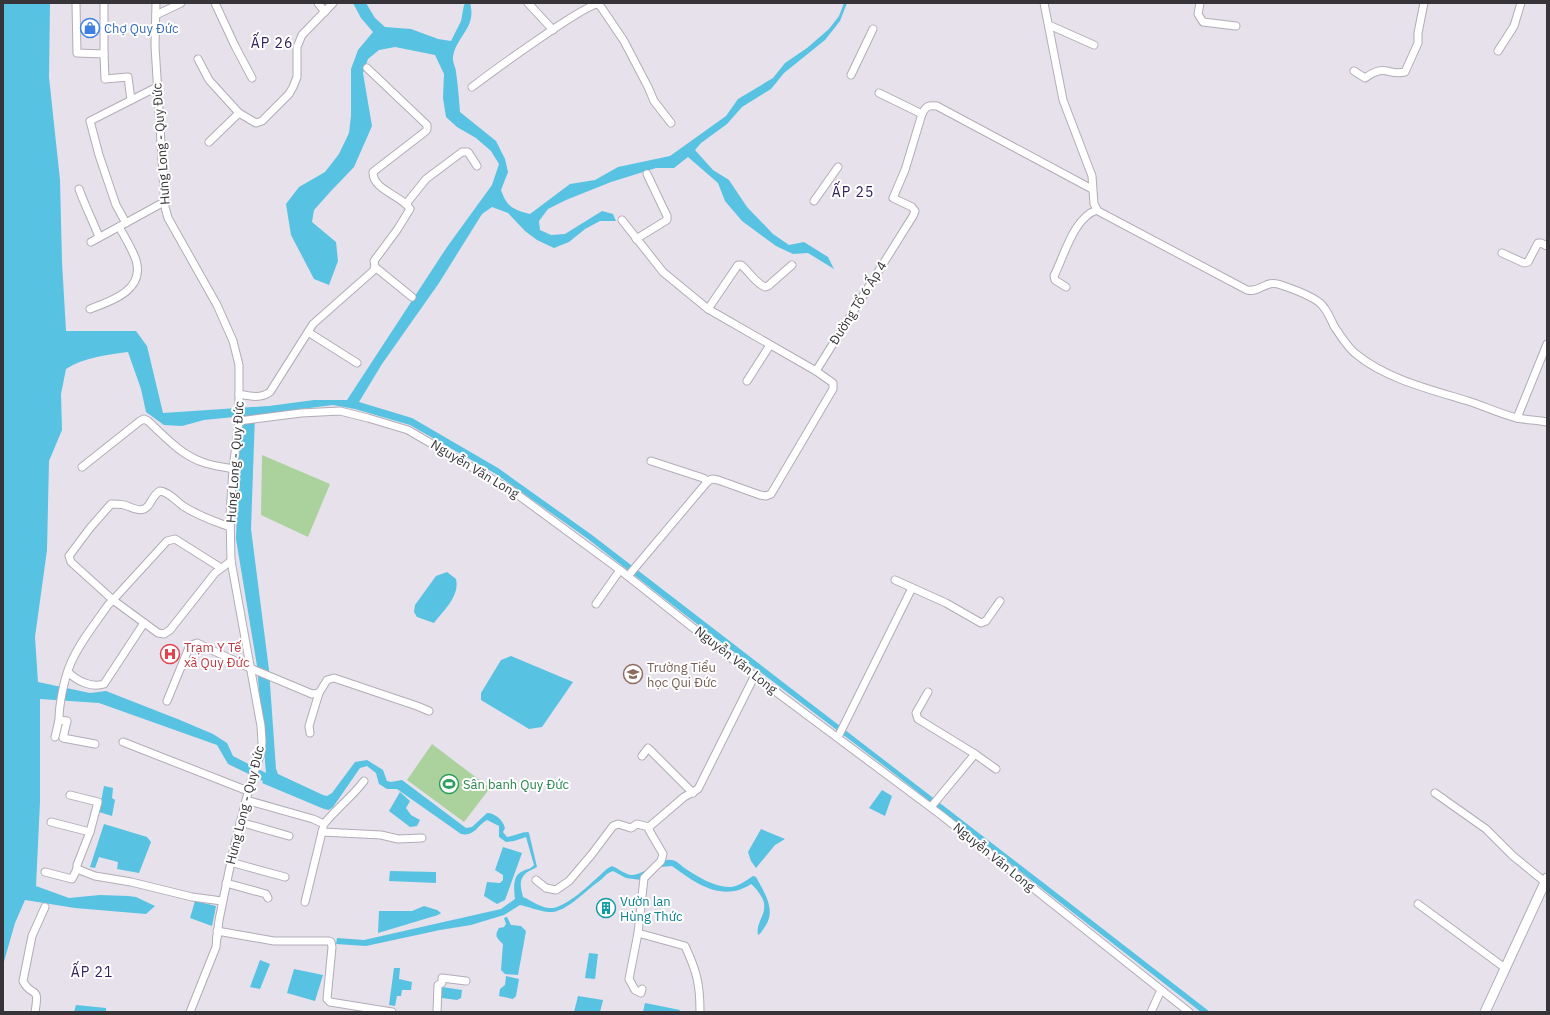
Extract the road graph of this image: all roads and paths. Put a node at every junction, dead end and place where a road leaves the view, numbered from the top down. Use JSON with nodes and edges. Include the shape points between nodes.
{"nodes":[{"id":1,"x":76,"y":3,"type":"edge"},
{"id":2,"x":104,"y":3,"type":"edge"},
{"id":3,"x":156,"y":3,"type":"edge"},
{"id":4,"x":181,"y":3,"type":"edge"},
{"id":5,"x":215,"y":3,"type":"edge"},
{"id":6,"x":318,"y":3,"type":"edge"},
{"id":7,"x":333,"y":3,"type":"edge"},
{"id":8,"x":528,"y":3,"type":"edge"},
{"id":9,"x":1044,"y":3,"type":"edge"},
{"id":10,"x":1200,"y":3,"type":"edge"},
{"id":11,"x":1424,"y":3,"type":"edge"},
{"id":12,"x":1521,"y":3,"type":"edge"},
{"id":13,"x":325,"y":12,"type":"junction"},
{"id":14,"x":156,"y":15,"type":"junction"},
{"id":15,"x":1049,"y":25,"type":"junction"},
{"id":16,"x":1236,"y":26,"type":"dead end"},
{"id":17,"x":873,"y":29,"type":"dead end"},
{"id":18,"x":553,"y":30,"type":"junction"},
{"id":19,"x":1094,"y":45,"type":"dead end"},
{"id":20,"x":1498,"y":51,"type":"dead end"},
{"id":21,"x":104,"y":54,"type":"junction"},
{"id":22,"x":198,"y":59,"type":"dead end"},
{"id":23,"x":367,"y":68,"type":"dead end"},
{"id":24,"x":1354,"y":71,"type":"dead end"},
{"id":25,"x":851,"y":75,"type":"dead end"},
{"id":26,"x":252,"y":78,"type":"dead end"},
{"id":27,"x":157,"y":87,"type":"junction"},
{"id":28,"x":472,"y":87,"type":"dead end"},
{"id":29,"x":878,"y":93,"type":"dead end"},
{"id":30,"x":130,"y":100,"type":"junction"},
{"id":31,"x":239,"y":112,"type":"junction"},
{"id":32,"x":922,"y":114,"type":"junction"},
{"id":33,"x":671,"y":123,"type":"dead end"},
{"id":34,"x":209,"y":142,"type":"dead end"},
{"id":35,"x":477,"y":166,"type":"dead end"},
{"id":36,"x":838,"y":167,"type":"dead end"},
{"id":37,"x":647,"y":174,"type":"dead end"},
{"id":38,"x":1092,"y":189,"type":"junction"},
{"id":39,"x":80,"y":190,"type":"dead end"},
{"id":40,"x":814,"y":201,"type":"dead end"},
{"id":41,"x":164,"y":202,"type":"junction"},
{"id":42,"x":406,"y":204,"type":"junction"},
{"id":43,"x":1097,"y":210,"type":"junction"},
{"id":44,"x":622,"y":220,"type":"dead end"},
{"id":45,"x":122,"y":225,"type":"junction"},
{"id":46,"x":99,"y":237,"type":"junction"},
{"id":47,"x":636,"y":239,"type":"junction"},
{"id":48,"x":91,"y":242,"type":"dead end"},
{"id":49,"x":1547,"y":246,"type":"edge"},
{"id":50,"x":1502,"y":253,"type":"dead end"},
{"id":51,"x":792,"y":265,"type":"dead end"},
{"id":52,"x":376,"y":267,"type":"junction"},
{"id":53,"x":1066,"y":286,"type":"dead end"},
{"id":54,"x":412,"y":297,"type":"dead end"},
{"id":55,"x":90,"y":309,"type":"dead end"},
{"id":56,"x":708,"y":309,"type":"junction"},
{"id":57,"x":308,"y":332,"type":"junction"},
{"id":58,"x":1547,"y":344,"type":"edge"},
{"id":59,"x":770,"y":345,"type":"junction"},
{"id":60,"x":356,"y":363,"type":"dead end"},
{"id":61,"x":816,"y":372,"type":"junction"},
{"id":62,"x":747,"y":381,"type":"dead end"},
{"id":63,"x":239,"y":394,"type":"junction"},
{"id":64,"x":1517,"y":418,"type":"junction"},
{"id":65,"x":239,"y":420,"type":"junction"},
{"id":66,"x":1547,"y":422,"type":"edge"},
{"id":67,"x":652,"y":461,"type":"dead end"},
{"id":68,"x":82,"y":467,"type":"dead end"},
{"id":69,"x":233,"y":469,"type":"junction"},
{"id":70,"x":708,"y":481,"type":"junction"},
{"id":71,"x":230,"y":527,"type":"junction"},
{"id":72,"x":231,"y":561,"type":"junction"},
{"id":73,"x":221,"y":568,"type":"junction"},
{"id":74,"x":620,"y":570,"type":"junction"},
{"id":75,"x":628,"y":576,"type":"junction"},
{"id":76,"x":895,"y":580,"type":"dead end"},
{"id":77,"x":912,"y":588,"type":"junction"},
{"id":78,"x":113,"y":600,"type":"junction"},
{"id":79,"x":1000,"y":600,"type":"dead end"},
{"id":80,"x":596,"y":604,"type":"dead end"},
{"id":81,"x":144,"y":623,"type":"junction"},
{"id":82,"x":250,"y":668,"type":"junction"},
{"id":83,"x":68,"y":672,"type":"junction"},
{"id":84,"x":755,"y":675,"type":"junction"},
{"id":85,"x":928,"y":692,"type":"dead end"},
{"id":86,"x":319,"y":693,"type":"junction"},
{"id":87,"x":167,"y":701,"type":"dead end"},
{"id":88,"x":429,"y":711,"type":"dead end"},
{"id":89,"x":58,"y":720,"type":"junction"},
{"id":90,"x":310,"y":733,"type":"dead end"},
{"id":91,"x":55,"y":737,"type":"dead end"},
{"id":92,"x":838,"y":737,"type":"junction"},
{"id":93,"x":123,"y":742,"type":"dead end"},
{"id":94,"x":95,"y":744,"type":"dead end"},
{"id":95,"x":975,"y":754,"type":"junction"},
{"id":96,"x":642,"y":756,"type":"dead end"},
{"id":97,"x":996,"y":769,"type":"dead end"},
{"id":98,"x":364,"y":781,"type":"dead end"},
{"id":99,"x":248,"y":791,"type":"junction"},
{"id":100,"x":693,"y":792,"type":"junction"},
{"id":101,"x":1435,"y":793,"type":"dead end"},
{"id":102,"x":70,"y":795,"type":"dead end"},
{"id":103,"x":246,"y":800,"type":"junction"},
{"id":104,"x":931,"y":807,"type":"junction"},
{"id":105,"x":51,"y":822,"type":"dead end"},
{"id":106,"x":240,"y":822,"type":"junction"},
{"id":107,"x":324,"y":824,"type":"junction"},
{"id":108,"x":649,"y":827,"type":"junction"},
{"id":109,"x":90,"y":832,"type":"junction"},
{"id":110,"x":322,"y":832,"type":"junction"},
{"id":111,"x":289,"y":836,"type":"dead end"},
{"id":112,"x":422,"y":838,"type":"dead end"},
{"id":113,"x":230,"y":862,"type":"junction"},
{"id":114,"x":77,"y":869,"type":"junction"},
{"id":115,"x":45,"y":872,"type":"dead end"},
{"id":116,"x":285,"y":877,"type":"dead end"},
{"id":117,"x":536,"y":880,"type":"dead end"},
{"id":118,"x":1546,"y":880,"type":"edge"},
{"id":119,"x":226,"y":883,"type":"junction"},
{"id":120,"x":268,"y":898,"type":"dead end"},
{"id":121,"x":222,"y":901,"type":"junction"},
{"id":122,"x":305,"y":902,"type":"dead end"},
{"id":123,"x":1418,"y":904,"type":"dead end"},
{"id":124,"x":45,"y":906,"type":"dead end"},
{"id":125,"x":638,"y":933,"type":"junction"},
{"id":126,"x":217,"y":934,"type":"junction"},
{"id":127,"x":1505,"y":968,"type":"junction"},
{"id":128,"x":466,"y":981,"type":"dead end"},
{"id":129,"x":642,"y":989,"type":"dead end"},
{"id":130,"x":1161,"y":990,"type":"junction"},
{"id":131,"x":35,"y":1012,"type":"edge"},
{"id":132,"x":190,"y":1012,"type":"edge"},
{"id":133,"x":392,"y":1012,"type":"edge"},
{"id":134,"x":437,"y":1012,"type":"edge"},
{"id":135,"x":700,"y":1012,"type":"edge"},
{"id":136,"x":1151,"y":1012,"type":"edge"},
{"id":137,"x":1189,"y":1012,"type":"edge"},
{"id":138,"x":1485,"y":1012,"type":"edge"}],
"edges":[{"from":1,"to":21,"type":"street","via":[[77,53]]},
{"from":2,"to":21,"type":"street"},
{"from":3,"to":14,"type":"street","name":"Hưng Long - Quy Đức"},
{"from":4,"to":14,"type":"street"},
{"from":5,"to":26,"type":"street"},
{"from":6,"to":13,"type":"street"},
{"from":7,"to":13,"type":"street"},
{"from":8,"to":18,"type":"street"},
{"from":9,"to":15,"type":"street"},
{"from":10,"to":16,"type":"street","via":[[1198,14],[1203,22]]},
{"from":11,"to":24,"type":"street","via":[[1418,43],[1405,72],[1378,70],[1365,78]]},
{"from":12,"to":20,"type":"street","via":[[1514,26]]},
{"from":13,"to":31,"type":"street","via":[[302,35],[296,47],[297,77],[289,94],[262,121],[256,123]]},
{"from":14,"to":27,"type":"street","name":"Hưng Long - Quy Đức"},
{"from":15,"to":19,"type":"street"},
{"from":15,"to":38,"type":"street","via":[[1063,100],[1092,176]]},
{"from":17,"to":25,"type":"street"},
{"from":18,"to":28,"type":"street"},
{"from":18,"to":33,"type":"street","via":[[592,5],[599,5],[624,41],[654,101]]},
{"from":21,"to":30,"type":"street","via":[[105,79],[128,78]]},
{"from":22,"to":31,"type":"street","via":[[209,80]]},
{"from":23,"to":42,"type":"street","via":[[426,125],[426,131],[374,172],[374,180],[379,185]]},
{"from":27,"to":30,"type":"street"},
{"from":27,"to":41,"type":"street","name":"Hưng Long - Quy Đức"},
{"from":29,"to":32,"type":"street"},
{"from":30,"to":45,"type":"street","via":[[90,121]]},
{"from":31,"to":34,"type":"street"},
{"from":32,"to":38,"type":"street","via":[[929,105],[937,106]]},
{"from":32,"to":61,"type":"street","name":"Đường Tổ 6 Ấp 4","via":[[905,170],[893,198],[912,207],[915,211],[913,216]]},
{"from":35,"to":42,"type":"street","via":[[468,152],[462,152],[426,179]]},
{"from":36,"to":40,"type":"street"},
{"from":37,"to":47,"type":"street","via":[[667,218]]},
{"from":38,"to":43,"type":"street"},
{"from":39,"to":46,"type":"street"},
{"from":41,"to":45,"type":"street"},
{"from":41,"to":63,"type":"street","name":"Hưng Long - Quy Đức","via":[[168,218],[217,305],[233,341],[239,365]]},
{"from":42,"to":52,"type":"street","via":[[410,209],[374,261]]},
{"from":43,"to":53,"type":"street","via":[[1090,212],[1080,224],[1054,276],[1055,280]]},
{"from":43,"to":64,"type":"street","via":[[1247,290],[1259,289],[1271,283],[1280,284],[1308,296],[1320,303],[1351,349],[1366,362],[1410,383]]},
{"from":44,"to":47,"type":"street"},
{"from":45,"to":46,"type":"street"},
{"from":45,"to":55,"type":"street","via":[[136,260],[137,276],[131,288],[112,301]]},
{"from":46,"to":48,"type":"street"},
{"from":47,"to":56,"type":"street","via":[[663,272]]},
{"from":49,"to":50,"type":"street","via":[[1538,243],[1528,262],[1524,263]]},
{"from":51,"to":56,"type":"street","via":[[765,287],[744,267],[738,265]]},
{"from":52,"to":54,"type":"street"},
{"from":52,"to":57,"type":"street","via":[[313,324]]},
{"from":56,"to":59,"type":"street"},
{"from":57,"to":60,"type":"street"},
{"from":57,"to":63,"type":"street","via":[[270,392],[265,396]]},
{"from":58,"to":64,"type":"street"},
{"from":59,"to":61,"type":"street"},
{"from":59,"to":62,"type":"street"},
{"from":61,"to":70,"type":"street","via":[[833,383],[833,390],[771,494],[760,495],[718,480]]},
{"from":63,"to":65,"type":"street","name":"Hưng Long - Quy Đức"},
{"from":64,"to":66,"type":"street"},
{"from":65,"to":69,"type":"street","name":"Hưng Long - Quy Đức"},
{"from":65,"to":74,"type":"street","name":"Nguyễn Văn Long","via":[[340,411],[408,430],[514,492]]},
{"from":67,"to":70,"type":"street"},
{"from":68,"to":69,"type":"street","via":[[144,419],[176,448],[192,457],[205,463]]},
{"from":69,"to":71,"type":"street","name":"Hưng Long - Quy Đức"},
{"from":70,"to":75,"type":"street"},
{"from":71,"to":72,"type":"street","name":"Hưng Long - Quy Đức"},
{"from":71,"to":78,"type":"street","via":[[195,513],[162,491],[157,492],[147,508],[142,510],[111,504],[69,558]]},
{"from":72,"to":73,"type":"street"},
{"from":72,"to":82,"type":"street","name":"Hưng Long - Quy Đức"},
{"from":73,"to":78,"type":"street","via":[[175,539],[171,539]]},
{"from":73,"to":81,"type":"street","via":[[170,630],[164,634],[158,633]]},
{"from":74,"to":75,"type":"street","name":"Nguyễn Văn Long"},
{"from":74,"to":80,"type":"street"},
{"from":75,"to":84,"type":"street","name":"Nguyễn Văn Long"},
{"from":76,"to":77,"type":"street"},
{"from":77,"to":79,"type":"street","via":[[982,623]]},
{"from":77,"to":92,"type":"street"},
{"from":78,"to":81,"type":"street"},
{"from":78,"to":83,"type":"street","via":[[81,644]]},
{"from":81,"to":83,"type":"street","via":[[104,684],[81,682]]},
{"from":82,"to":86,"type":"street","via":[[312,694]]},
{"from":82,"to":87,"type":"street","via":[[197,644],[192,645]]},
{"from":82,"to":99,"type":"street","name":"Hưng Long - Quy Đức","via":[[262,742]]},
{"from":83,"to":89,"type":"street"},
{"from":84,"to":92,"type":"street","name":"Nguyễn Văn Long"},
{"from":84,"to":100,"type":"street","via":[[698,789]]},
{"from":85,"to":95,"type":"street","via":[[916,713],[918,719]]},
{"from":86,"to":88,"type":"street","via":[[327,680],[334,678]]},
{"from":86,"to":90,"type":"street","via":[[309,726]]},
{"from":89,"to":91,"type":"street"},
{"from":89,"to":94,"type":"street","via":[[67,720],[63,738]]},
{"from":92,"to":104,"type":"street","name":"Nguyễn Văn Long"},
{"from":93,"to":99,"type":"street"},
{"from":95,"to":97,"type":"street"},
{"from":95,"to":104,"type":"street"},
{"from":96,"to":100,"type":"street","via":[[648,748]]},
{"from":98,"to":107,"type":"street"},
{"from":99,"to":103,"type":"street","name":"Hưng Long - Quy Đức"},
{"from":100,"to":108,"type":"street"},
{"from":101,"to":118,"type":"street","via":[[1486,829],[1513,856]]},
{"from":102,"to":109,"type":"street","via":[[98,802]]},
{"from":103,"to":106,"type":"street","name":"Hưng Long - Quy Đức"},
{"from":103,"to":107,"type":"street"},
{"from":104,"to":130,"type":"street","name":"Nguyễn Văn Long"},
{"from":105,"to":109,"type":"street"},
{"from":106,"to":111,"type":"street"},
{"from":106,"to":113,"type":"street","name":"Hưng Long - Quy Đức"},
{"from":107,"to":110,"type":"street"},
{"from":108,"to":117,"type":"street","via":[[638,824],[631,828],[618,824],[613,826],[569,881],[556,890],[546,888]]},
{"from":108,"to":125,"type":"street","via":[[663,854],[660,862],[644,878]]},
{"from":109,"to":114,"type":"street"},
{"from":110,"to":112,"type":"street"},
{"from":110,"to":122,"type":"street"},
{"from":113,"to":116,"type":"street"},
{"from":113,"to":119,"type":"street","name":"Hưng Long - Quy Đức"},
{"from":114,"to":115,"type":"street","via":[[72,879]]},
{"from":114,"to":121,"type":"street","via":[[95,876]]},
{"from":118,"to":127,"type":"main road"},
{"from":119,"to":120,"type":"street","via":[[266,894]]},
{"from":119,"to":121,"type":"street","name":"Hưng Long - Quy Đức"},
{"from":121,"to":126,"type":"street","name":"Hưng Long - Quy Đức"},
{"from":123,"to":127,"type":"street"},
{"from":124,"to":131,"type":"street","via":[[32,936],[23,981],[26,987],[38,996]]},
{"from":125,"to":129,"type":"street","via":[[629,979],[635,990],[641,993]]},
{"from":125,"to":135,"type":"street","via":[[685,946],[695,967],[700,987]]},
{"from":126,"to":132,"type":"street","name":"Hưng Long - Quy Đức","via":[[216,947]]},
{"from":126,"to":133,"type":"street","via":[[274,942],[330,941],[332,947],[327,999],[330,1002]]},
{"from":127,"to":138,"type":"main road"},
{"from":128,"to":134,"type":"street","via":[[442,978],[442,983],[438,985]]},
{"from":130,"to":136,"type":"street"},
{"from":130,"to":137,"type":"street","name":"Nguyễn Văn Long"}]}
